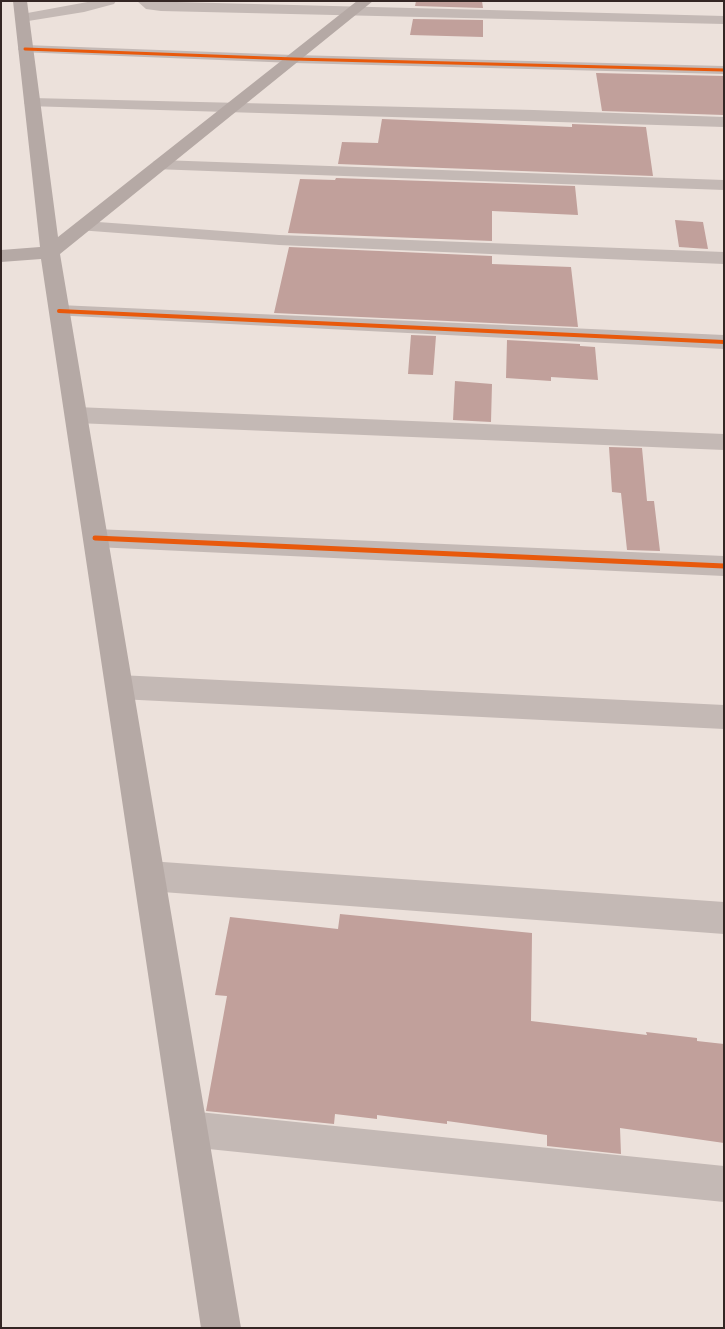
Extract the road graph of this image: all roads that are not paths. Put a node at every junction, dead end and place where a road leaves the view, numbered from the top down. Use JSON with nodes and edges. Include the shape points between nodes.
{"nodes":[{"id":1,"x":109,"y":1,"type":"edge"},
{"id":2,"x":144,"y":1,"type":"edge"},
{"id":3,"x":366,"y":1,"type":"edge"},
{"id":4,"x":21,"y":10,"type":"edge"},
{"id":5,"x":351,"y":13,"type":"junction"},
{"id":6,"x":724,"y":20,"type":"edge"},
{"id":7,"x":25,"y":49,"type":"junction"},
{"id":8,"x":294,"y":59,"type":"junction"},
{"id":9,"x":724,"y":70,"type":"edge"},
{"id":10,"x":32,"y":103,"type":"junction"},
{"id":11,"x":231,"y":109,"type":"junction"},
{"id":12,"x":724,"y":122,"type":"edge"},
{"id":13,"x":160,"y":165,"type":"junction"},
{"id":14,"x":724,"y":184,"type":"edge"},
{"id":15,"x":84,"y":226,"type":"junction"},
{"id":16,"x":51,"y":252,"type":"junction"},
{"id":17,"x":1,"y":256,"type":"edge"},
{"id":18,"x":724,"y":258,"type":"edge"},
{"id":19,"x":59,"y":312,"type":"junction"},
{"id":20,"x":724,"y":342,"type":"edge"},
{"id":21,"x":76,"y":415,"type":"junction"},
{"id":22,"x":724,"y":442,"type":"edge"},
{"id":23,"x":95,"y":538,"type":"junction"},
{"id":24,"x":724,"y":566,"type":"edge"},
{"id":25,"x":119,"y":687,"type":"junction"},
{"id":26,"x":724,"y":717,"type":"edge"},
{"id":27,"x":149,"y":876,"type":"junction"},
{"id":28,"x":724,"y":918,"type":"edge"},
{"id":29,"x":190,"y":1129,"type":"junction"},
{"id":30,"x":724,"y":1184,"type":"edge"},
{"id":31,"x":221,"y":1328,"type":"edge"}],
"edges":[{"from":1,"to":4,"type":"street","via":[[84,8]]},
{"from":2,"to":5,"type":"street","via":[[161,7]]},
{"from":3,"to":5,"type":"main road"},
{"from":4,"to":7,"type":"main road"},
{"from":5,"to":6,"type":"street"},
{"from":5,"to":8,"type":"main road"},
{"from":7,"to":8,"type":"street"},
{"from":7,"to":10,"type":"main road"},
{"from":8,"to":9,"type":"street"},
{"from":8,"to":11,"type":"main road"},
{"from":10,"to":11,"type":"street"},
{"from":10,"to":16,"type":"main road"},
{"from":11,"to":12,"type":"street"},
{"from":11,"to":13,"type":"main road"},
{"from":13,"to":14,"type":"street"},
{"from":13,"to":15,"type":"main road"},
{"from":15,"to":16,"type":"main road"},
{"from":15,"to":18,"type":"street","via":[[280,240]]},
{"from":16,"to":17,"type":"main road"},
{"from":16,"to":19,"type":"main road"},
{"from":19,"to":20,"type":"street"},
{"from":19,"to":21,"type":"main road"},
{"from":21,"to":22,"type":"street"},
{"from":21,"to":23,"type":"main road"},
{"from":23,"to":24,"type":"street"},
{"from":23,"to":25,"type":"main road"},
{"from":25,"to":26,"type":"street"},
{"from":25,"to":27,"type":"main road"},
{"from":27,"to":28,"type":"street"},
{"from":27,"to":29,"type":"main road"},
{"from":29,"to":30,"type":"street"},
{"from":29,"to":31,"type":"main road"}]}
